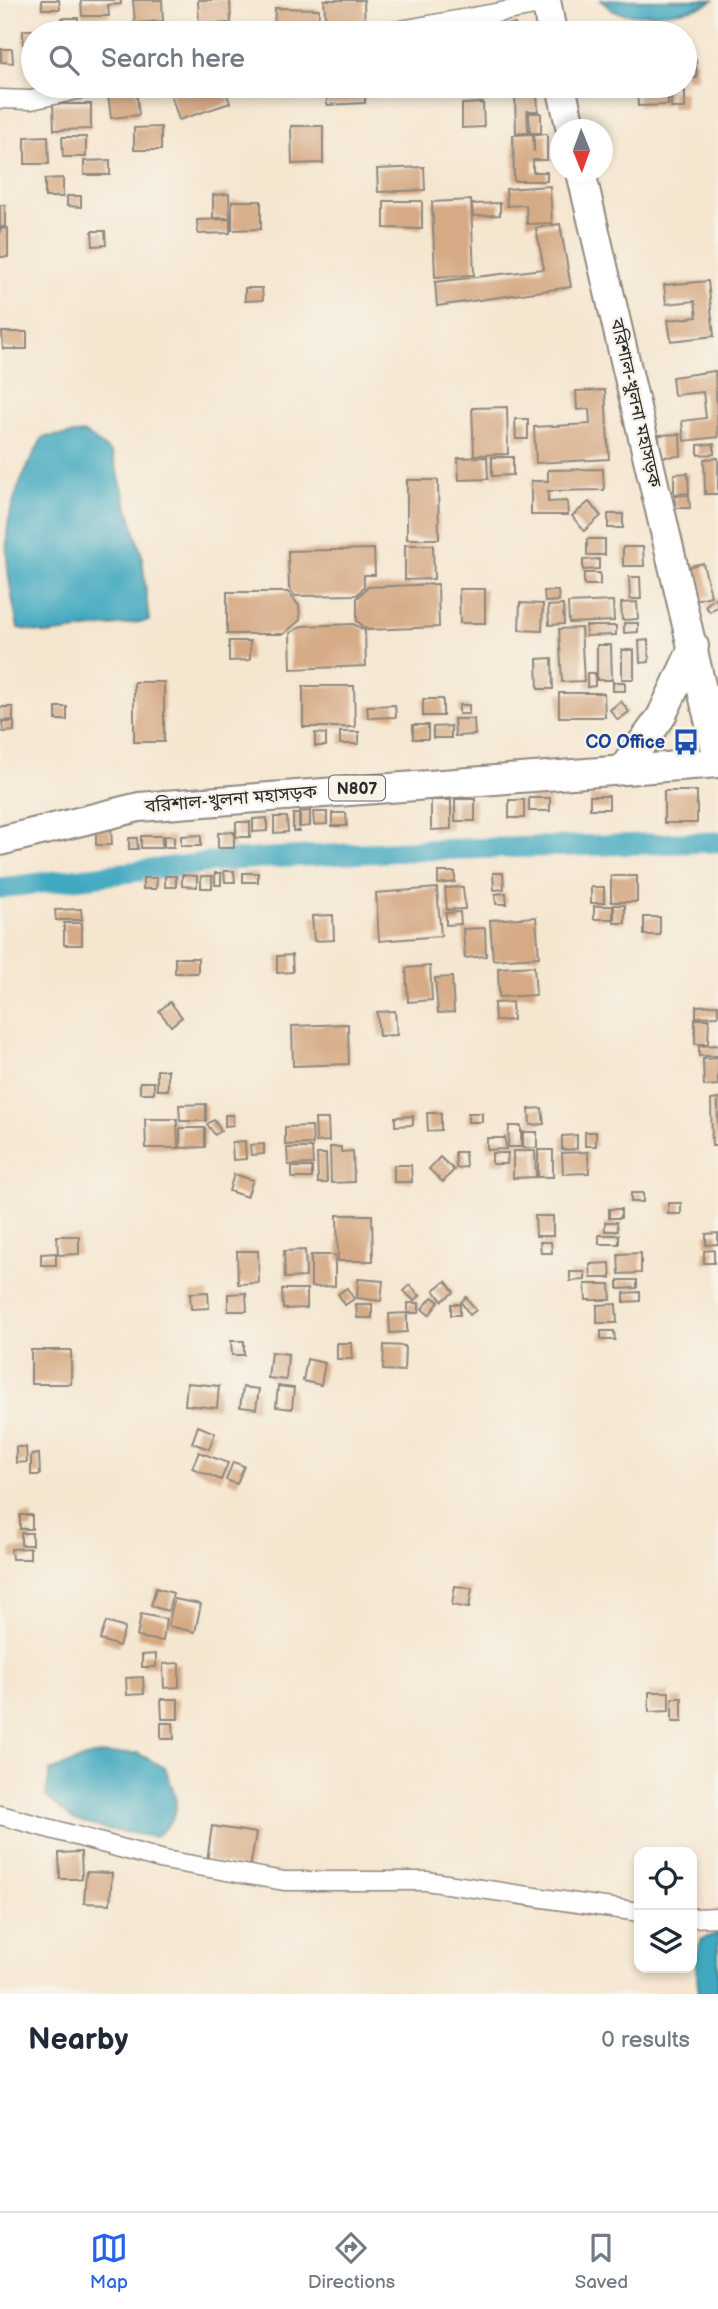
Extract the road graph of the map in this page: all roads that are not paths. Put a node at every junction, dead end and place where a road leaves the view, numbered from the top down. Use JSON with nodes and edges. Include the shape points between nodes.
{"nodes":[{"id":1,"x":546,"y":2,"type":"edge"},
{"id":2,"x":447,"y":21,"type":"edge"},
{"id":3,"x":550,"y":21,"type":"edge"},
{"id":4,"x":40,"y":98,"type":"edge"},
{"id":5,"x":564,"y":98,"type":"edge"},
{"id":6,"x":0,"y":99,"type":"edge"},
{"id":7,"x":568,"y":119,"type":"edge"},
{"id":8,"x":583,"y":182,"type":"edge"},
{"id":9,"x":694,"y":646,"type":"junction"},
{"id":10,"x":718,"y":758,"type":"edge"},
{"id":11,"x":718,"y":763,"type":"edge"},
{"id":12,"x":623,"y":769,"type":"junction"},
{"id":13,"x":0,"y":841,"type":"edge"},
{"id":14,"x":0,"y":1815,"type":"edge"},
{"id":15,"x":634,"y":1911,"type":"edge"},
{"id":16,"x":718,"y":1917,"type":"edge"},
{"id":17,"x":697,"y":1919,"type":"edge"}],
"edges":[{"from":1,"to":2,"type":"street"},
{"from":1,"to":3,"type":"highway"},
{"from":4,"to":6,"type":"street"},
{"from":5,"to":7,"type":"highway"},
{"from":8,"to":9,"type":"highway","name":"বরিশাল-খুলনা মহাসড়ক"},
{"from":9,"to":10,"type":"highway","name":"বরিশাল-খুলনা মহাসড়ক"},
{"from":9,"to":12,"type":"highway","via":[[661,718]]},
{"from":11,"to":12,"type":"highway","name":"বরিশাল-খুলনা মহাসড়ক","number":"N807"},
{"from":12,"to":13,"type":"highway","name":"বরিশাল-খুলনা মহাসড়ক","number":"N807","via":[[139,807]]},
{"from":14,"to":15,"type":"street","via":[[164,1860],[284,1881],[426,1881]]},
{"from":16,"to":17,"type":"street"}]}
